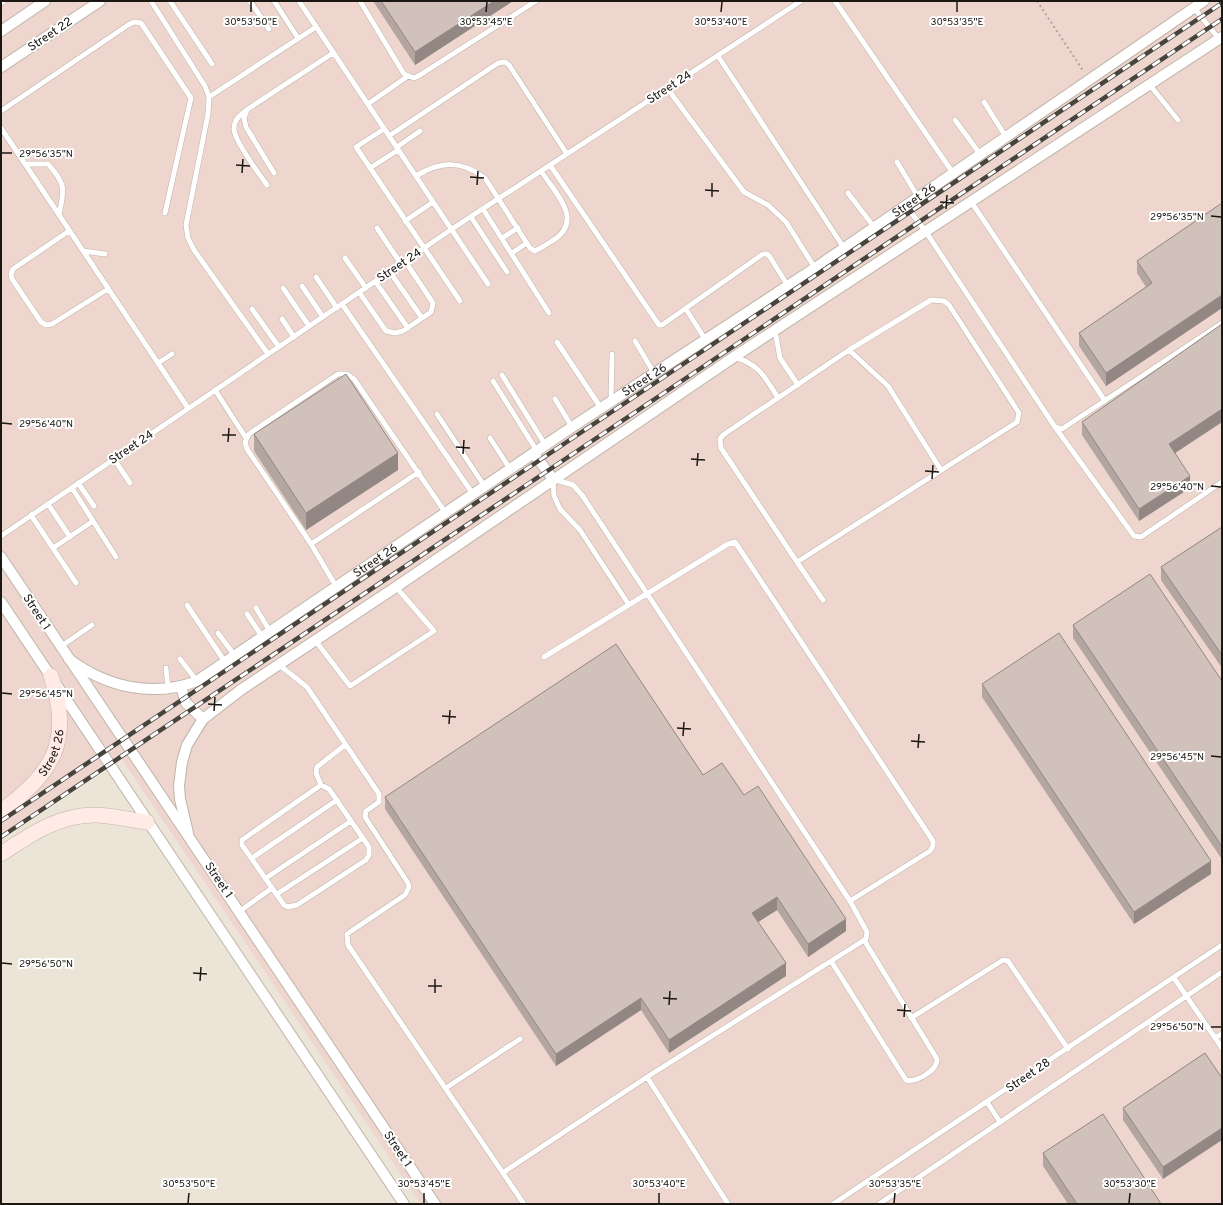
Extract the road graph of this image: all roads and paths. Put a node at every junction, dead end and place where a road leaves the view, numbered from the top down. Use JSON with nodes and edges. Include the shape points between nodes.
{"nodes":[{"id":1,"x":4,"y":1,"type":"edge"},
{"id":2,"x":45,"y":1,"type":"edge"},
{"id":3,"x":100,"y":1,"type":"edge"},
{"id":4,"x":151,"y":1,"type":"edge"},
{"id":5,"x":170,"y":1,"type":"edge"},
{"id":6,"x":250,"y":1,"type":"edge"},
{"id":7,"x":274,"y":1,"type":"edge"},
{"id":8,"x":299,"y":1,"type":"edge"},
{"id":9,"x":360,"y":1,"type":"edge"},
{"id":10,"x":536,"y":1,"type":"edge"},
{"id":11,"x":801,"y":1,"type":"edge"},
{"id":12,"x":835,"y":1,"type":"edge"},
{"id":13,"x":1037,"y":1,"type":"edge"},
{"id":14,"x":1204,"y":1,"type":"edge"},
{"id":15,"x":1,"y":3,"type":"edge"},
{"id":16,"x":1194,"y":8,"type":"junction"},
{"id":17,"x":316,"y":26,"type":"junction"},
{"id":18,"x":269,"y":29,"type":"dead end"},
{"id":19,"x":1,"y":31,"type":"edge"},
{"id":20,"x":298,"y":38,"type":"junction"},
{"id":21,"x":1221,"y":39,"type":"edge"},
{"id":22,"x":333,"y":52,"type":"junction"},
{"id":23,"x":718,"y":56,"type":"junction"},
{"id":24,"x":212,"y":64,"type":"dead end"},
{"id":25,"x":1,"y":67,"type":"edge"},
{"id":26,"x":408,"y":76,"type":"junction"},
{"id":27,"x":1090,"y":81,"type":"junction"},
{"id":28,"x":1149,"y":84,"type":"junction"},
{"id":29,"x":667,"y":88,"type":"junction"},
{"id":30,"x":209,"y":97,"type":"junction"},
{"id":31,"x":984,"y":102,"type":"dead end"},
{"id":32,"x":368,"y":104,"type":"junction"},
{"id":33,"x":248,"y":109,"type":"junction"},
{"id":34,"x":1,"y":111,"type":"edge"},
{"id":35,"x":954,"y":120,"type":"dead end"},
{"id":36,"x":1178,"y":120,"type":"dead end"},
{"id":37,"x":1,"y":128,"type":"edge"},
{"id":38,"x":384,"y":129,"type":"junction"},
{"id":39,"x":420,"y":131,"type":"dead end"},
{"id":40,"x":389,"y":136,"type":"junction"},
{"id":41,"x":1006,"y":137,"type":"junction"},
{"id":42,"x":397,"y":148,"type":"junction"},
{"id":43,"x":567,"y":154,"type":"junction"},
{"id":44,"x":980,"y":154,"type":"junction"},
{"id":45,"x":897,"y":162,"type":"dead end"},
{"id":46,"x":25,"y":164,"type":"junction"},
{"id":47,"x":550,"y":165,"type":"junction"},
{"id":48,"x":370,"y":168,"type":"junction"},
{"id":49,"x":541,"y":171,"type":"junction"},
{"id":50,"x":274,"y":173,"type":"dead end"},
{"id":51,"x":953,"y":173,"type":"junction"},
{"id":52,"x":416,"y":176,"type":"junction"},
{"id":53,"x":266,"y":185,"type":"dead end"},
{"id":54,"x":848,"y":193,"type":"dead end"},
{"id":55,"x":918,"y":197,"type":"junction"},
{"id":56,"x":500,"y":198,"type":"junction"},
{"id":57,"x":433,"y":202,"type":"junction"},
{"id":58,"x":972,"y":203,"type":"junction"},
{"id":59,"x":906,"y":205,"type":"junction"},
{"id":60,"x":483,"y":209,"type":"junction"},
{"id":61,"x":165,"y":212,"type":"dead end"},
{"id":62,"x":59,"y":215,"type":"junction"},
{"id":63,"x":471,"y":217,"type":"junction"},
{"id":64,"x":405,"y":221,"type":"junction"},
{"id":65,"x":874,"y":227,"type":"junction"},
{"id":66,"x":377,"y":228,"type":"dead end"},
{"id":67,"x":518,"y":228,"type":"junction"},
{"id":68,"x":452,"y":230,"type":"junction"},
{"id":69,"x":69,"y":231,"type":"junction"},
{"id":70,"x":926,"y":232,"type":"junction"},
{"id":71,"x":502,"y":238,"type":"junction"},
{"id":72,"x":527,"y":243,"type":"junction"},
{"id":73,"x":844,"y":248,"type":"junction"},
{"id":74,"x":423,"y":249,"type":"junction"},
{"id":75,"x":83,"y":251,"type":"junction"},
{"id":76,"x":512,"y":253,"type":"junction"},
{"id":77,"x":104,"y":254,"type":"dead end"},
{"id":78,"x":345,"y":258,"type":"dead end"},
{"id":79,"x":403,"y":262,"type":"junction"},
{"id":80,"x":815,"y":268,"type":"junction"},
{"id":81,"x":390,"y":272,"type":"junction"},
{"id":82,"x":507,"y":272,"type":"dead end"},
{"id":83,"x":316,"y":277,"type":"dead end"},
{"id":84,"x":375,"y":282,"type":"junction"},
{"id":85,"x":488,"y":284,"type":"dead end"},
{"id":86,"x":302,"y":286,"type":"dead end"},
{"id":87,"x":788,"y":286,"type":"junction"},
{"id":88,"x":283,"y":288,"type":"dead end"},
{"id":89,"x":366,"y":288,"type":"junction"},
{"id":90,"x":108,"y":289,"type":"junction"},
{"id":91,"x":359,"y":292,"type":"junction"},
{"id":92,"x":460,"y":302,"type":"dead end"},
{"id":93,"x":342,"y":304,"type":"junction"},
{"id":94,"x":337,"y":308,"type":"junction"},
{"id":95,"x":252,"y":309,"type":"dead end"},
{"id":96,"x":686,"y":309,"type":"junction"},
{"id":97,"x":550,"y":313,"type":"dead end"},
{"id":98,"x":323,"y":317,"type":"junction"},
{"id":99,"x":422,"y":318,"type":"junction"},
{"id":100,"x":282,"y":319,"type":"dead end"},
{"id":101,"x":1222,"y":323,"type":"edge"},
{"id":102,"x":309,"y":326,"type":"junction"},
{"id":103,"x":408,"y":328,"type":"junction"},
{"id":104,"x":775,"y":331,"type":"junction"},
{"id":105,"x":294,"y":337,"type":"junction"},
{"id":106,"x":705,"y":339,"type":"junction"},
{"id":107,"x":635,"y":341,"type":"dead end"},
{"id":108,"x":557,"y":342,"type":"dead end"},
{"id":109,"x":279,"y":347,"type":"junction"},
{"id":110,"x":849,"y":350,"type":"junction"},
{"id":111,"x":172,"y":354,"type":"dead end"},
{"id":112,"x":268,"y":354,"type":"junction"},
{"id":113,"x":612,"y":354,"type":"dead end"},
{"id":114,"x":734,"y":357,"type":"junction"},
{"id":115,"x":158,"y":363,"type":"junction"},
{"id":116,"x":654,"y":373,"type":"junction"},
{"id":117,"x":502,"y":375,"type":"dead end"},
{"id":118,"x":493,"y":381,"type":"dead end"},
{"id":119,"x":798,"y":384,"type":"junction"},
{"id":120,"x":215,"y":390,"type":"junction"},
{"id":121,"x":778,"y":398,"type":"junction"},
{"id":122,"x":555,"y":399,"type":"dead end"},
{"id":123,"x":1105,"y":401,"type":"junction"},
{"id":124,"x":611,"y":402,"type":"junction"},
{"id":125,"x":188,"y":408,"type":"junction"},
{"id":126,"x":601,"y":409,"type":"junction"},
{"id":127,"x":437,"y":414,"type":"dead end"},
{"id":128,"x":572,"y":427,"type":"junction"},
{"id":129,"x":1055,"y":427,"type":"junction"},
{"id":130,"x":246,"y":438,"type":"junction"},
{"id":131,"x":490,"y":438,"type":"dead end"},
{"id":132,"x":546,"y":446,"type":"junction"},
{"id":133,"x":535,"y":453,"type":"junction"},
{"id":134,"x":114,"y":459,"type":"junction"},
{"id":135,"x":510,"y":470,"type":"junction"},
{"id":136,"x":941,"y":470,"type":"junction"},
{"id":137,"x":418,"y":472,"type":"junction"},
{"id":138,"x":553,"y":479,"type":"junction"},
{"id":139,"x":1222,"y":482,"type":"edge"},
{"id":140,"x":78,"y":483,"type":"junction"},
{"id":141,"x":130,"y":483,"type":"dead end"},
{"id":142,"x":485,"y":487,"type":"junction"},
{"id":143,"x":72,"y":488,"type":"junction"},
{"id":144,"x":473,"y":494,"type":"junction"},
{"id":145,"x":48,"y":504,"type":"junction"},
{"id":146,"x":94,"y":506,"type":"dead end"},
{"id":147,"x":445,"y":512,"type":"junction"},
{"id":148,"x":31,"y":515,"type":"junction"},
{"id":149,"x":93,"y":521,"type":"junction"},
{"id":150,"x":1,"y":536,"type":"edge"},
{"id":151,"x":70,"y":537,"type":"junction"},
{"id":152,"x":311,"y":544,"type":"junction"},
{"id":153,"x":53,"y":548,"type":"junction"},
{"id":154,"x":1,"y":557,"type":"edge"},
{"id":155,"x":116,"y":557,"type":"dead end"},
{"id":156,"x":797,"y":562,"type":"junction"},
{"id":157,"x":76,"y":583,"type":"dead end"},
{"id":158,"x":396,"y":587,"type":"junction"},
{"id":159,"x":337,"y":588,"type":"junction"},
{"id":160,"x":648,"y":593,"type":"junction"},
{"id":161,"x":823,"y":600,"type":"dead end"},
{"id":162,"x":1,"y":602,"type":"edge"},
{"id":163,"x":187,"y":605,"type":"dead end"},
{"id":164,"x":629,"y":605,"type":"junction"},
{"id":165,"x":256,"y":608,"type":"dead end"},
{"id":166,"x":247,"y":614,"type":"dead end"},
{"id":167,"x":92,"y":626,"type":"dead end"},
{"id":168,"x":218,"y":633,"type":"dead end"},
{"id":169,"x":267,"y":635,"type":"junction"},
{"id":170,"x":314,"y":640,"type":"junction"},
{"id":171,"x":60,"y":647,"type":"junction"},
{"id":172,"x":235,"y":656,"type":"junction"},
{"id":173,"x":544,"y":657,"type":"dead end"},
{"id":174,"x":69,"y":659,"type":"junction"},
{"id":175,"x":180,"y":659,"type":"dead end"},
{"id":176,"x":225,"y":663,"type":"junction"},
{"id":177,"x":277,"y":664,"type":"junction"},
{"id":178,"x":166,"y":668,"type":"dead end"},
{"id":179,"x":51,"y":676,"type":"junction"},
{"id":180,"x":197,"y":681,"type":"junction"},
{"id":181,"x":181,"y":687,"type":"junction"},
{"id":182,"x":168,"y":688,"type":"junction"},
{"id":183,"x":203,"y":719,"type":"junction"},
{"id":184,"x":345,"y":745,"type":"junction"},
{"id":185,"x":321,"y":785,"type":"junction"},
{"id":186,"x":337,"y":800,"type":"junction"},
{"id":187,"x":1,"y":811,"type":"edge"},
{"id":188,"x":351,"y":821,"type":"junction"},
{"id":189,"x":147,"y":822,"type":"junction"},
{"id":190,"x":188,"y":833,"type":"junction"},
{"id":191,"x":363,"y":838,"type":"junction"},
{"id":192,"x":1,"y":854,"type":"edge"},
{"id":193,"x":252,"y":858,"type":"junction"},
{"id":194,"x":266,"y":878,"type":"junction"},
{"id":195,"x":272,"y":888,"type":"junction"},
{"id":196,"x":277,"y":894,"type":"junction"},
{"id":197,"x":850,"y":901,"type":"junction"},
{"id":198,"x":240,"y":911,"type":"junction"},
{"id":199,"x":864,"y":940,"type":"junction"},
{"id":200,"x":1222,"y":945,"type":"edge"},
{"id":201,"x":831,"y":961,"type":"junction"},
{"id":202,"x":1222,"y":972,"type":"edge"},
{"id":203,"x":1174,"y":978,"type":"junction"},
{"id":204,"x":1186,"y":996,"type":"junction"},
{"id":205,"x":911,"y":1018,"type":"junction"},
{"id":206,"x":1222,"y":1034,"type":"edge"},
{"id":207,"x":1216,"y":1038,"type":"junction"},
{"id":208,"x":520,"y":1039,"type":"dead end"},
{"id":209,"x":1222,"y":1048,"type":"edge"},
{"id":210,"x":1068,"y":1049,"type":"junction"},
{"id":211,"x":647,"y":1077,"type":"junction"},
{"id":212,"x":446,"y":1088,"type":"junction"},
{"id":213,"x":987,"y":1102,"type":"junction"},
{"id":214,"x":1000,"y":1122,"type":"junction"},
{"id":215,"x":504,"y":1172,"type":"junction"},
{"id":216,"x":837,"y":1203,"type":"edge"},
{"id":217,"x":404,"y":1204,"type":"edge"},
{"id":218,"x":435,"y":1204,"type":"edge"},
{"id":219,"x":524,"y":1204,"type":"edge"},
{"id":220,"x":728,"y":1204,"type":"edge"},
{"id":221,"x":879,"y":1204,"type":"edge"}],
"edges":[{"from":1,"to":15,"type":"lane"},
{"from":2,"to":19,"type":"street"},
{"from":3,"to":25,"type":"street","name":"Street 22"},
{"from":4,"to":30,"type":"lane","via":[[205,86]]},
{"from":5,"to":24,"type":"lane"},
{"from":6,"to":18,"type":"lane"},
{"from":7,"to":20,"type":"lane"},
{"from":8,"to":17,"type":"lane"},
{"from":9,"to":26,"type":"lane"},
{"from":10,"to":26,"type":"lane","via":[[420,75],[414,78]]},
{"from":11,"to":23,"type":"lane","name":"Street 24"},
{"from":12,"to":51,"type":"lane"},
{"from":13,"to":27,"type":"path"},
{"from":14,"to":16,"type":"street","name":"Street 26"},
{"from":16,"to":21,"type":"lane"},
{"from":16,"to":27,"type":"street","name":"Street 26"},
{"from":17,"to":20,"type":"lane"},
{"from":17,"to":22,"type":"lane"},
{"from":20,"to":30,"type":"lane"},
{"from":21,"to":28,"type":"street"},
{"from":22,"to":32,"type":"lane"},
{"from":22,"to":33,"type":"lane"},
{"from":23,"to":29,"type":"lane","name":"Street 24"},
{"from":23,"to":73,"type":"lane"},
{"from":26,"to":32,"type":"lane"},
{"from":27,"to":41,"type":"street","name":"Street 26"},
{"from":28,"to":36,"type":"lane"},
{"from":28,"to":58,"type":"street"},
{"from":29,"to":43,"type":"lane","name":"Street 24"},
{"from":29,"to":80,"type":"lane","via":[[744,192],[768,205],[786,222]]},
{"from":30,"to":112,"type":"lane","via":[[208,114],[186,224],[188,238]]},
{"from":31,"to":41,"type":"lane"},
{"from":32,"to":38,"type":"lane"},
{"from":33,"to":50,"type":"lane","via":[[244,118],[246,127]]},
{"from":33,"to":53,"type":"lane","via":[[236,119],[235,134]]},
{"from":34,"to":61,"type":"lane","via":[[128,25],[134,22],[141,23],[191,98]]},
{"from":35,"to":44,"type":"lane"},
{"from":37,"to":46,"type":"lane"},
{"from":38,"to":40,"type":"lane"},
{"from":38,"to":48,"type":"lane","via":[[356,147]]},
{"from":39,"to":42,"type":"lane"},
{"from":40,"to":42,"type":"lane"},
{"from":40,"to":43,"type":"lane","via":[[498,63],[505,62]]},
{"from":41,"to":44,"type":"street","name":"Street 26"},
{"from":42,"to":48,"type":"lane"},
{"from":42,"to":52,"type":"lane"},
{"from":43,"to":47,"type":"lane","name":"Street 24"},
{"from":44,"to":51,"type":"street","name":"Street 26"},
{"from":45,"to":55,"type":"lane"},
{"from":46,"to":62,"type":"lane"},
{"from":46,"to":62,"type":"lane","via":[[48,164],[62,184],[64,191]]},
{"from":47,"to":49,"type":"lane","name":"Street 24"},
{"from":47,"to":96,"type":"lane","via":[[657,324],[662,325]]},
{"from":48,"to":64,"type":"lane"},
{"from":49,"to":56,"type":"lane","name":"Street 24"},
{"from":49,"to":72,"type":"lane","via":[[565,208],[567,225],[562,235],[537,250],[532,249]]},
{"from":51,"to":55,"type":"street","name":"Street 26"},
{"from":52,"to":56,"type":"lane","via":[[439,165],[463,166],[485,178]]},
{"from":52,"to":57,"type":"lane"},
{"from":54,"to":65,"type":"lane"},
{"from":55,"to":59,"type":"street","name":"Street 26"},
{"from":56,"to":60,"type":"lane","name":"Street 24"},
{"from":56,"to":67,"type":"lane"},
{"from":57,"to":64,"type":"lane"},
{"from":57,"to":68,"type":"lane"},
{"from":58,"to":70,"type":"street"},
{"from":58,"to":123,"type":"lane"},
{"from":59,"to":65,"type":"street","name":"Street 26"},
{"from":59,"to":70,"type":"lane"},
{"from":60,"to":63,"type":"lane","name":"Street 24"},
{"from":60,"to":71,"type":"lane"},
{"from":62,"to":69,"type":"lane"},
{"from":63,"to":68,"type":"lane","name":"Street 24"},
{"from":63,"to":82,"type":"lane"},
{"from":64,"to":74,"type":"lane"},
{"from":65,"to":73,"type":"street","name":"Street 26"},
{"from":66,"to":79,"type":"lane"},
{"from":67,"to":71,"type":"lane"},
{"from":67,"to":72,"type":"lane"},
{"from":68,"to":74,"type":"lane","name":"Street 24"},
{"from":68,"to":85,"type":"lane"},
{"from":69,"to":75,"type":"lane"},
{"from":69,"to":90,"type":"lane","via":[[13,268],[12,279],[41,322],[46,325],[52,324]]},
{"from":70,"to":104,"type":"street"},
{"from":70,"to":129,"type":"lane"},
{"from":71,"to":76,"type":"lane"},
{"from":72,"to":76,"type":"lane"},
{"from":73,"to":80,"type":"street","name":"Street 26"},
{"from":74,"to":79,"type":"lane","name":"Street 24"},
{"from":74,"to":92,"type":"lane"},
{"from":75,"to":77,"type":"lane"},
{"from":75,"to":90,"type":"lane"},
{"from":76,"to":97,"type":"lane"},
{"from":78,"to":89,"type":"lane"},
{"from":79,"to":81,"type":"lane","name":"Street 24"},
{"from":79,"to":99,"type":"lane","via":[[433,303],[431,312]]},
{"from":80,"to":87,"type":"street","name":"Street 26"},
{"from":81,"to":84,"type":"lane","name":"Street 24"},
{"from":81,"to":99,"type":"lane"},
{"from":83,"to":94,"type":"lane"},
{"from":84,"to":89,"type":"lane","name":"Street 24"},
{"from":84,"to":103,"type":"lane"},
{"from":86,"to":98,"type":"lane"},
{"from":87,"to":96,"type":"lane","via":[[770,257],[763,254]]},
{"from":87,"to":106,"type":"street","name":"Street 26"},
{"from":88,"to":102,"type":"lane"},
{"from":89,"to":91,"type":"lane","name":"Street 24"},
{"from":90,"to":115,"type":"lane"},
{"from":91,"to":93,"type":"lane","name":"Street 24"},
{"from":91,"to":103,"type":"lane","via":[[386,331],[399,333]]},
{"from":93,"to":94,"type":"lane","name":"Street 24"},
{"from":93,"to":144,"type":"lane"},
{"from":94,"to":98,"type":"lane","name":"Street 24"},
{"from":95,"to":109,"type":"lane"},
{"from":96,"to":106,"type":"lane"},
{"from":98,"to":102,"type":"lane","name":"Street 24"},
{"from":99,"to":103,"type":"lane"},
{"from":100,"to":105,"type":"lane"},
{"from":101,"to":123,"type":"lane"},
{"from":102,"to":105,"type":"lane","name":"Street 24"},
{"from":104,"to":114,"type":"street"},
{"from":104,"to":119,"type":"lane","via":[[780,358]]},
{"from":105,"to":109,"type":"lane","name":"Street 24"},
{"from":106,"to":116,"type":"street","name":"Street 26"},
{"from":107,"to":116,"type":"lane"},
{"from":108,"to":126,"type":"lane"},
{"from":109,"to":112,"type":"lane","name":"Street 24"},
{"from":110,"to":119,"type":"lane"},
{"from":110,"to":136,"type":"lane","via":[[888,386]]},
{"from":110,"to":136,"type":"lane","via":[[930,300],[944,301],[948,305],[1020,417],[1017,422]]},
{"from":111,"to":115,"type":"lane"},
{"from":112,"to":120,"type":"lane","name":"Street 24"},
{"from":113,"to":124,"type":"lane"},
{"from":114,"to":121,"type":"lane","via":[[746,360],[758,368]]},
{"from":114,"to":138,"type":"street"},
{"from":115,"to":125,"type":"lane"},
{"from":116,"to":124,"type":"street","name":"Street 26"},
{"from":117,"to":132,"type":"lane"},
{"from":118,"to":133,"type":"lane"},
{"from":119,"to":121,"type":"lane"},
{"from":120,"to":125,"type":"lane","name":"Street 24"},
{"from":120,"to":130,"type":"lane"},
{"from":121,"to":156,"type":"lane","via":[[723,435],[719,443]]},
{"from":122,"to":128,"type":"lane"},
{"from":123,"to":129,"type":"lane","via":[[1062,429]]},
{"from":124,"to":126,"type":"street","name":"Street 26"},
{"from":125,"to":134,"type":"lane","name":"Street 24"},
{"from":126,"to":128,"type":"street","name":"Street 26"},
{"from":127,"to":142,"type":"lane"},
{"from":128,"to":132,"type":"street","name":"Street 26"},
{"from":129,"to":139,"type":"lane","via":[[1136,537],[1143,535]]},
{"from":130,"to":137,"type":"lane","via":[[338,374],[347,374],[354,379]]},
{"from":130,"to":152,"type":"lane","via":[[247,449]]},
{"from":131,"to":135,"type":"lane"},
{"from":132,"to":133,"type":"street","name":"Street 26"},
{"from":133,"to":135,"type":"street","name":"Street 26"},
{"from":133,"to":138,"type":"street"},
{"from":134,"to":140,"type":"lane","name":"Street 24"},
{"from":134,"to":141,"type":"lane"},
{"from":135,"to":142,"type":"street","name":"Street 26"},
{"from":136,"to":156,"type":"lane"},
{"from":137,"to":147,"type":"lane"},
{"from":137,"to":152,"type":"lane"},
{"from":138,"to":158,"type":"street"},
{"from":138,"to":160,"type":"lane","via":[[561,480],[578,489]]},
{"from":138,"to":164,"type":"lane","via":[[554,496],[560,509],[580,530]]},
{"from":140,"to":143,"type":"lane","name":"Street 24"},
{"from":140,"to":146,"type":"lane"},
{"from":142,"to":144,"type":"street","name":"Street 26"},
{"from":143,"to":145,"type":"lane","name":"Street 24"},
{"from":143,"to":149,"type":"lane"},
{"from":144,"to":147,"type":"street","name":"Street 26"},
{"from":145,"to":148,"type":"lane","name":"Street 24"},
{"from":145,"to":151,"type":"lane"},
{"from":147,"to":159,"type":"street","name":"Street 26"},
{"from":148,"to":150,"type":"lane","name":"Street 24"},
{"from":148,"to":153,"type":"lane"},
{"from":149,"to":151,"type":"lane"},
{"from":149,"to":155,"type":"lane"},
{"from":151,"to":153,"type":"lane"},
{"from":152,"to":159,"type":"lane"},
{"from":153,"to":157,"type":"lane"},
{"from":154,"to":171,"type":"street","name":"Street 1"},
{"from":156,"to":161,"type":"lane"},
{"from":158,"to":170,"type":"street"},
{"from":158,"to":170,"type":"lane","via":[[434,631],[350,686]]},
{"from":159,"to":169,"type":"street","name":"Street 26"},
{"from":160,"to":164,"type":"lane"},
{"from":160,"to":197,"type":"lane"},
{"from":160,"to":197,"type":"lane","via":[[731,542],[738,544],[932,838],[934,844],[930,851]]},
{"from":162,"to":179,"type":"street","name":"Street 1"},
{"from":163,"to":176,"type":"lane"},
{"from":164,"to":173,"type":"lane"},
{"from":165,"to":169,"type":"lane"},
{"from":166,"to":169,"type":"lane"},
{"from":167,"to":171,"type":"lane"},
{"from":168,"to":172,"type":"lane"},
{"from":169,"to":172,"type":"street","name":"Street 26"},
{"from":170,"to":177,"type":"street"},
{"from":171,"to":174,"type":"street","name":"Street 1"},
{"from":172,"to":176,"type":"street","name":"Street 26"},
{"from":174,"to":182,"type":"street","name":"Street 26","via":[[109,682],[138,688]]},
{"from":174,"to":190,"type":"street","name":"Street 1"},
{"from":175,"to":180,"type":"lane"},
{"from":176,"to":180,"type":"street","name":"Street 26"},
{"from":177,"to":183,"type":"street"},
{"from":177,"to":184,"type":"lane","via":[[307,687]]},
{"from":178,"to":182,"type":"lane"},
{"from":179,"to":187,"type":"main road","name":"Street 26","via":[[60,710],[60,728],[54,754],[38,781]]},
{"from":179,"to":189,"type":"street","name":"Street 1"},
{"from":180,"to":181,"type":"street","name":"Street 26"},
{"from":181,"to":182,"type":"street","name":"Street 26"},
{"from":181,"to":183,"type":"street","via":[[186,702]]},
{"from":183,"to":190,"type":"street","via":[[187,745],[181,774],[180,799]]},
{"from":184,"to":185,"type":"lane","via":[[316,767]]},
{"from":184,"to":212,"type":"lane","via":[[380,796],[379,802],[366,811],[366,820],[409,888],[405,895],[350,931],[346,940]]},
{"from":185,"to":186,"type":"lane","via":[[327,787]]},
{"from":185,"to":193,"type":"lane","via":[[244,838],[242,845]]},
{"from":186,"to":188,"type":"lane"},
{"from":186,"to":193,"type":"lane"},
{"from":188,"to":191,"type":"lane"},
{"from":188,"to":194,"type":"lane"},
{"from":189,"to":192,"type":"main road","via":[[95,815],[65,818],[32,834]]},
{"from":189,"to":217,"type":"street","name":"Street 1"},
{"from":190,"to":198,"type":"street","name":"Street 1"},
{"from":191,"to":196,"type":"lane"},
{"from":191,"to":196,"type":"lane","via":[[370,851],[366,860],[294,907],[286,906]]},
{"from":193,"to":194,"type":"lane"},
{"from":194,"to":195,"type":"lane"},
{"from":195,"to":196,"type":"lane"},
{"from":195,"to":198,"type":"lane"},
{"from":197,"to":199,"type":"lane","via":[[867,932],[868,936]]},
{"from":198,"to":218,"type":"street","name":"Street 1"},
{"from":199,"to":201,"type":"lane"},
{"from":199,"to":205,"type":"lane"},
{"from":200,"to":203,"type":"lane","name":"Street 28"},
{"from":201,"to":205,"type":"lane","via":[[906,1080],[911,1082],[935,1069],[937,1059]]},
{"from":201,"to":211,"type":"lane"},
{"from":202,"to":204,"type":"lane","name":"Street 28"},
{"from":203,"to":204,"type":"lane"},
{"from":203,"to":210,"type":"lane","name":"Street 28"},
{"from":204,"to":207,"type":"lane"},
{"from":204,"to":214,"type":"lane","name":"Street 28"},
{"from":205,"to":210,"type":"lane","via":[[1003,960],[1008,961]]},
{"from":206,"to":207,"type":"lane"},
{"from":207,"to":209,"type":"lane"},
{"from":208,"to":212,"type":"lane"},
{"from":210,"to":213,"type":"lane","name":"Street 28"},
{"from":211,"to":215,"type":"lane"},
{"from":211,"to":220,"type":"lane"},
{"from":212,"to":215,"type":"lane"},
{"from":213,"to":214,"type":"lane"},
{"from":213,"to":216,"type":"lane","name":"Street 28"},
{"from":214,"to":221,"type":"lane","name":"Street 28"},
{"from":215,"to":219,"type":"lane"}]}
